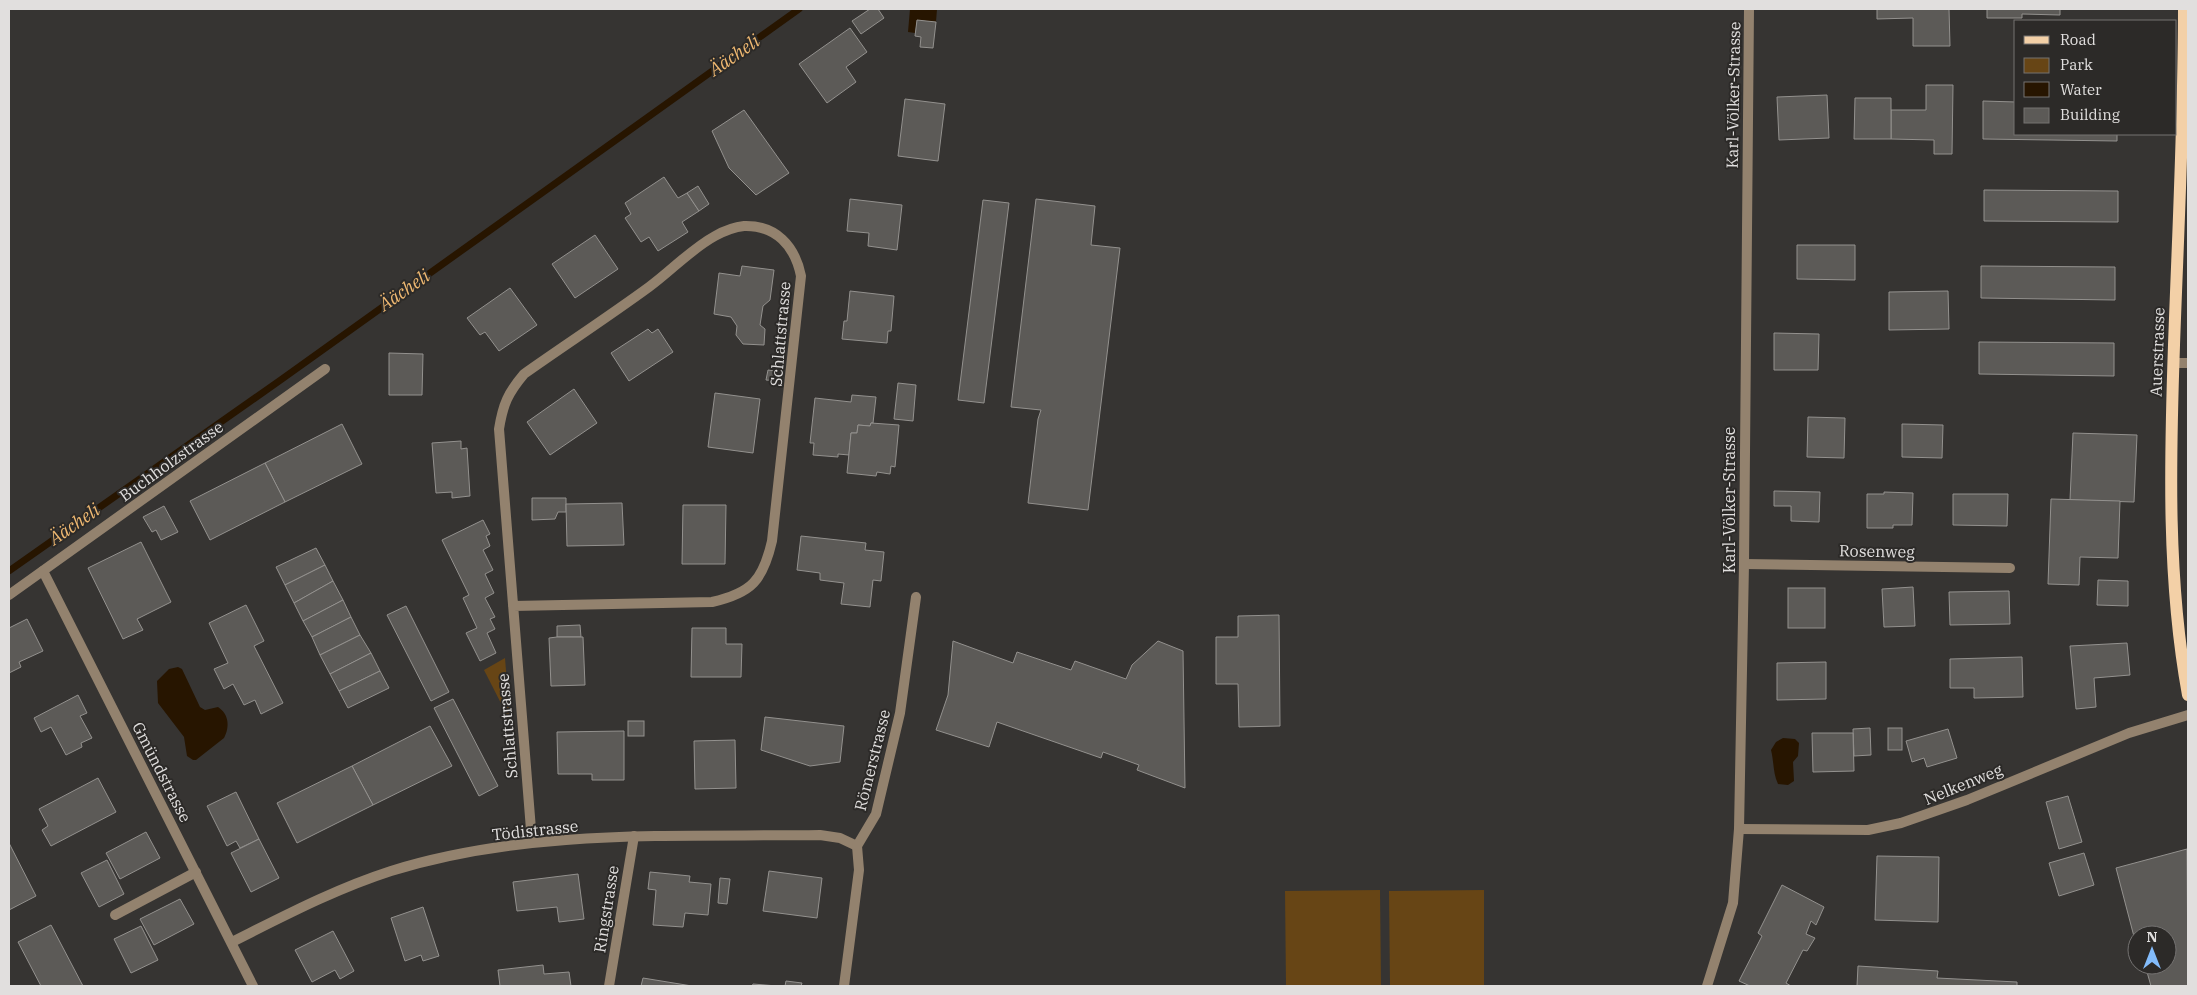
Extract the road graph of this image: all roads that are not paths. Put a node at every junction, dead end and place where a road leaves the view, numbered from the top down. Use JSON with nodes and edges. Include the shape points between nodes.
{"nodes":[{"id":1,"x":1749,"y":9,"type":"edge"},
{"id":2,"x":2184,"y":9,"type":"edge"},
{"id":3,"x":2173,"y":363,"type":"junction"},
{"id":4,"x":2188,"y":363,"type":"edge"},
{"id":5,"x":325,"y":369,"type":"dead end"},
{"id":6,"x":1744,"y":564,"type":"junction"},
{"id":7,"x":2010,"y":568,"type":"dead end"},
{"id":8,"x":43,"y":571,"type":"junction"},
{"id":9,"x":9,"y":595,"type":"edge"},
{"id":10,"x":916,"y":597,"type":"dead end"},
{"id":11,"x":513,"y":606,"type":"junction"},
{"id":12,"x":2188,"y":695,"type":"edge"},
{"id":13,"x":2188,"y":715,"type":"edge"},
{"id":14,"x":1739,"y":829,"type":"junction"},
{"id":15,"x":634,"y":836,"type":"junction"},
{"id":16,"x":532,"y":842,"type":"junction"},
{"id":17,"x":857,"y":846,"type":"junction"},
{"id":18,"x":196,"y":872,"type":"junction"},
{"id":19,"x":115,"y":915,"type":"dead end"},
{"id":20,"x":232,"y":942,"type":"junction"},
{"id":21,"x":254,"y":986,"type":"edge"},
{"id":22,"x":609,"y":986,"type":"edge"},
{"id":23,"x":844,"y":986,"type":"edge"},
{"id":24,"x":1706,"y":986,"type":"edge"}],
"edges":[{"from":1,"to":6,"type":"street","name":"Karl-Völker-Strasse"},
{"from":2,"to":3,"type":"main road","name":"Auerstrasse","via":[[2184,103]]},
{"from":3,"to":4,"type":"street"},
{"from":3,"to":12,"type":"main road","name":"Auerstrasse","via":[[2171,481],[2175,592],[2180,653]]},
{"from":5,"to":8,"type":"street","name":"Buchholzstrasse"},
{"from":6,"to":7,"type":"street","name":"Rosenweg"},
{"from":6,"to":14,"type":"street","name":"Karl-Völker-Strasse"},
{"from":8,"to":9,"type":"street","name":"Buchholzstrasse"},
{"from":8,"to":18,"type":"street","name":"Gmündstrasse"},
{"from":10,"to":17,"type":"street","name":"Römerstrasse","via":[[900,712],[876,814]]},
{"from":11,"to":11,"type":"street","name":"Schlattstrasse","via":[[499,429],[502,407],[510,391],[524,374],[649,287],[713,237],[744,226],[779,236],[792,249],[801,276],[772,541],[763,572],[741,593],[712,602]]},
{"from":11,"to":16,"type":"street","name":"Schlattstrasse"},
{"from":13,"to":14,"type":"street","name":"Nelkenweg","via":[[2129,732],[1967,800],[1901,823],[1868,830]]},
{"from":14,"to":24,"type":"street","name":"Karl-Völker-Strasse","via":[[1733,903]]},
{"from":15,"to":16,"type":"street","name":"Tödistrasse"},
{"from":15,"to":17,"type":"street","name":"Tödistrasse","via":[[820,835],[840,838]]},
{"from":15,"to":22,"type":"street","name":"Ringstrasse"},
{"from":16,"to":20,"type":"street","name":"Tödistrasse","via":[[449,856],[391,871],[336,891]]},
{"from":17,"to":23,"type":"street","via":[[859,870]]},
{"from":18,"to":19,"type":"street"},
{"from":18,"to":20,"type":"street","name":"Gmündstrasse"},
{"from":20,"to":21,"type":"street","name":"Gmündstrasse"}]}
